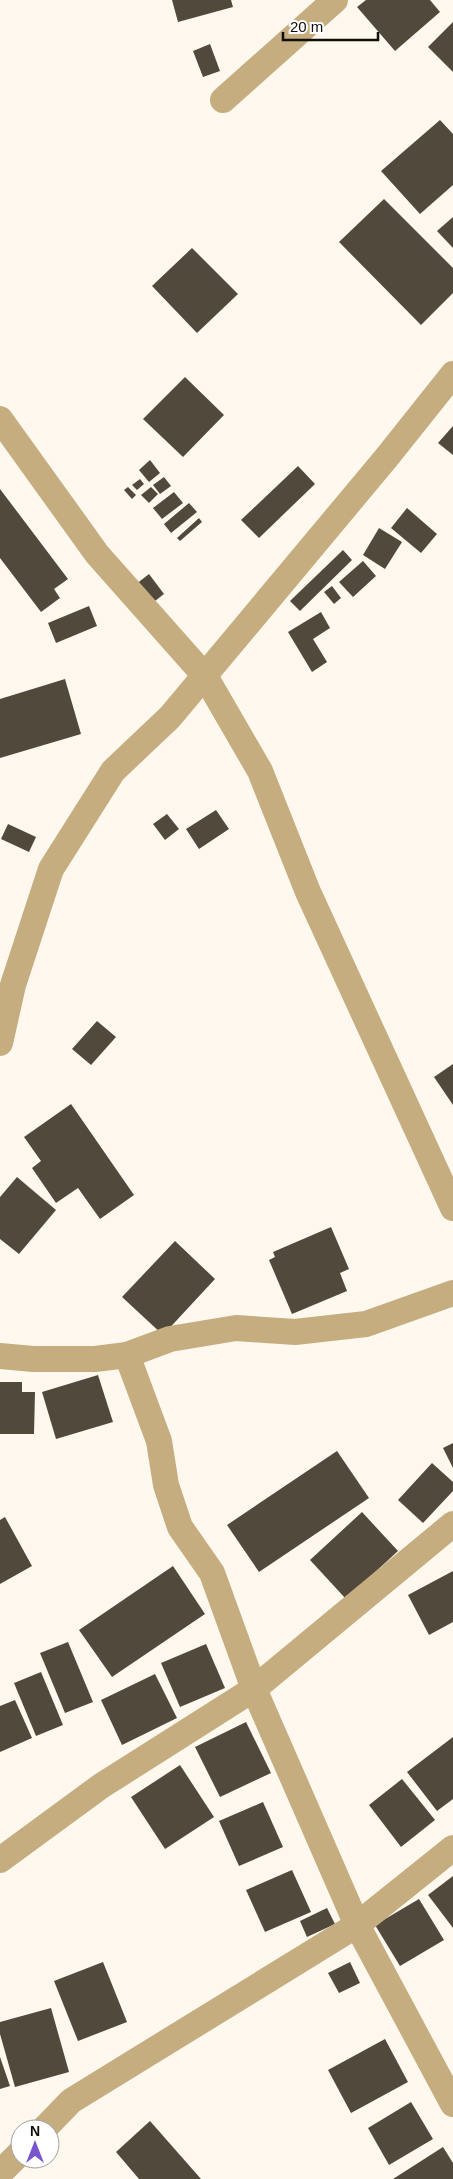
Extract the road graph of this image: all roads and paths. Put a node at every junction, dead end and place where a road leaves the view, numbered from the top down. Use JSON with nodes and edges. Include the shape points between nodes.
{"nodes":[{"id":1,"x":335,"y":0,"type":"edge"},
{"id":2,"x":223,"y":100,"type":"dead end"},
{"id":3,"x":453,"y":374,"type":"edge"},
{"id":4,"x":0,"y":419,"type":"edge"},
{"id":5,"x":205,"y":676,"type":"junction"},
{"id":6,"x":0,"y":1043,"type":"edge"},
{"id":7,"x":453,"y":1208,"type":"edge"},
{"id":8,"x":453,"y":1293,"type":"edge"},
{"id":9,"x":127,"y":1355,"type":"junction"},
{"id":10,"x":0,"y":1356,"type":"edge"},
{"id":11,"x":453,"y":1524,"type":"edge"},
{"id":12,"x":254,"y":1689,"type":"junction"},
{"id":13,"x":453,"y":1848,"type":"edge"},
{"id":14,"x":0,"y":1860,"type":"edge"},
{"id":15,"x":356,"y":1925,"type":"junction"},
{"id":16,"x":453,"y":2104,"type":"edge"},
{"id":17,"x":54,"y":2119,"type":"edge"},
{"id":18,"x":10,"y":2162,"type":"edge"},
{"id":19,"x":0,"y":2173,"type":"edge"}],
"edges":[{"from":1,"to":2,"type":"street"},
{"from":3,"to":5,"type":"street"},
{"from":4,"to":5,"type":"street","via":[[98,554]]},
{"from":5,"to":6,"type":"street","via":[[170,717],[113,771],[51,869],[13,985]]},
{"from":5,"to":7,"type":"street","via":[[260,771],[308,892]]},
{"from":8,"to":9,"type":"street","via":[[366,1324],[294,1332],[236,1328],[170,1339]]},
{"from":9,"to":10,"type":"street","via":[[95,1359]]},
{"from":9,"to":12,"type":"street","via":[[160,1442],[166,1485],[180,1527],[212,1573]]},
{"from":11,"to":12,"type":"street"},
{"from":12,"to":14,"type":"street","via":[[101,1786]]},
{"from":12,"to":15,"type":"street"},
{"from":13,"to":15,"type":"street"},
{"from":15,"to":16,"type":"street"},
{"from":15,"to":17,"type":"street","via":[[71,2101]]},
{"from":18,"to":19,"type":"street"}]}
